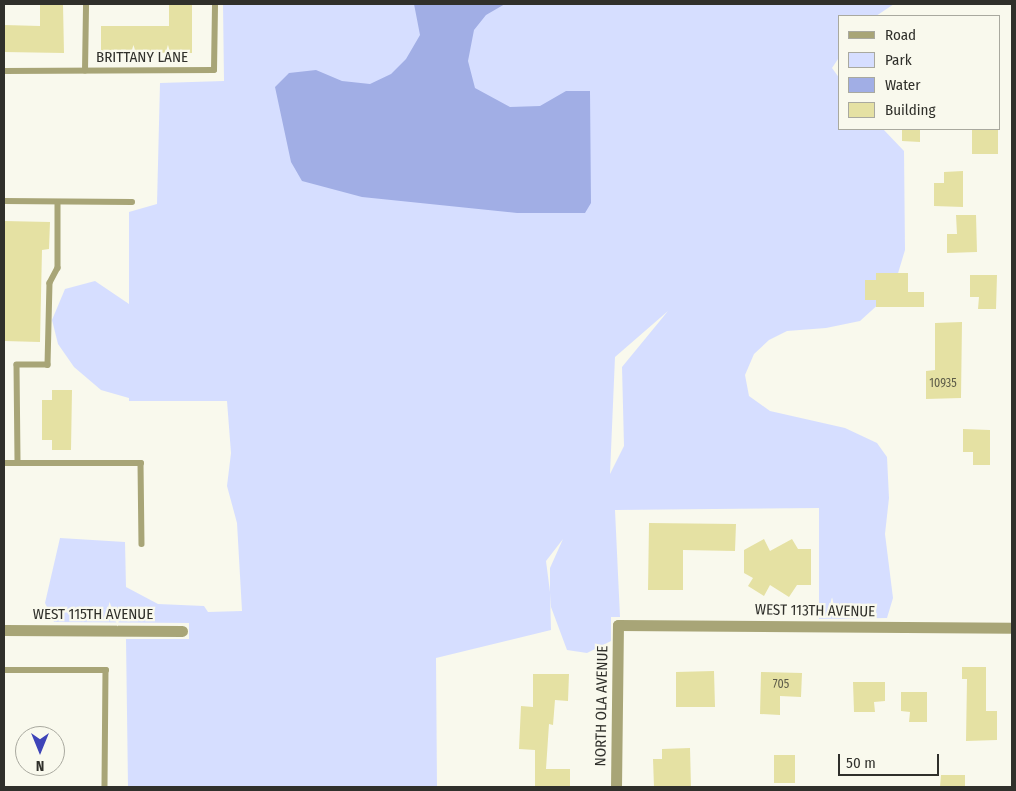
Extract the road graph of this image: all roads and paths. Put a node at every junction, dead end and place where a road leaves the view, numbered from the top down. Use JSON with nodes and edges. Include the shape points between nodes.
{"nodes":[{"id":1,"x":86,"y":4,"type":"edge"},
{"id":2,"x":215,"y":4,"type":"edge"},
{"id":3,"x":4,"y":71,"type":"edge"},
{"id":4,"x":85,"y":71,"type":"junction"},
{"id":5,"x":4,"y":202,"type":"edge"},
{"id":6,"x":58,"y":202,"type":"junction"},
{"id":7,"x":132,"y":202,"type":"dead end"},
{"id":8,"x":18,"y":463,"type":"junction"},
{"id":9,"x":4,"y":464,"type":"edge"},
{"id":10,"x":142,"y":544,"type":"dead end"},
{"id":11,"x":618,"y":624,"type":"joint"},
{"id":12,"x":1012,"y":628,"type":"edge"},
{"id":13,"x":4,"y":630,"type":"edge"},
{"id":14,"x":182,"y":631,"type":"dead end"},
{"id":15,"x":4,"y":670,"type":"edge"},
{"id":16,"x":105,"y":787,"type":"edge"},
{"id":17,"x":616,"y":787,"type":"edge"}],
"edges":[{"from":1,"to":4,"type":"lane"},
{"from":2,"to":4,"type":"lane","name":"BRITTANY LANE","via":[[214,70]]},
{"from":3,"to":4,"type":"lane","name":"BRITTANY LANE"},
{"from":5,"to":6,"type":"lane"},
{"from":6,"to":7,"type":"lane"},
{"from":6,"to":8,"type":"lane","via":[[58,268],[50,283],[48,365],[17,365]]},
{"from":8,"to":9,"type":"lane"},
{"from":8,"to":10,"type":"lane","via":[[140,463]]},
{"from":11,"to":12,"type":"street","name":"WEST 113TH AVENUE"},
{"from":11,"to":17,"type":"street","name":"NORTH OLA AVENUE"},
{"from":13,"to":14,"type":"street","name":"WEST 115TH AVENUE"},
{"from":15,"to":16,"type":"lane","via":[[106,670]]}]}
